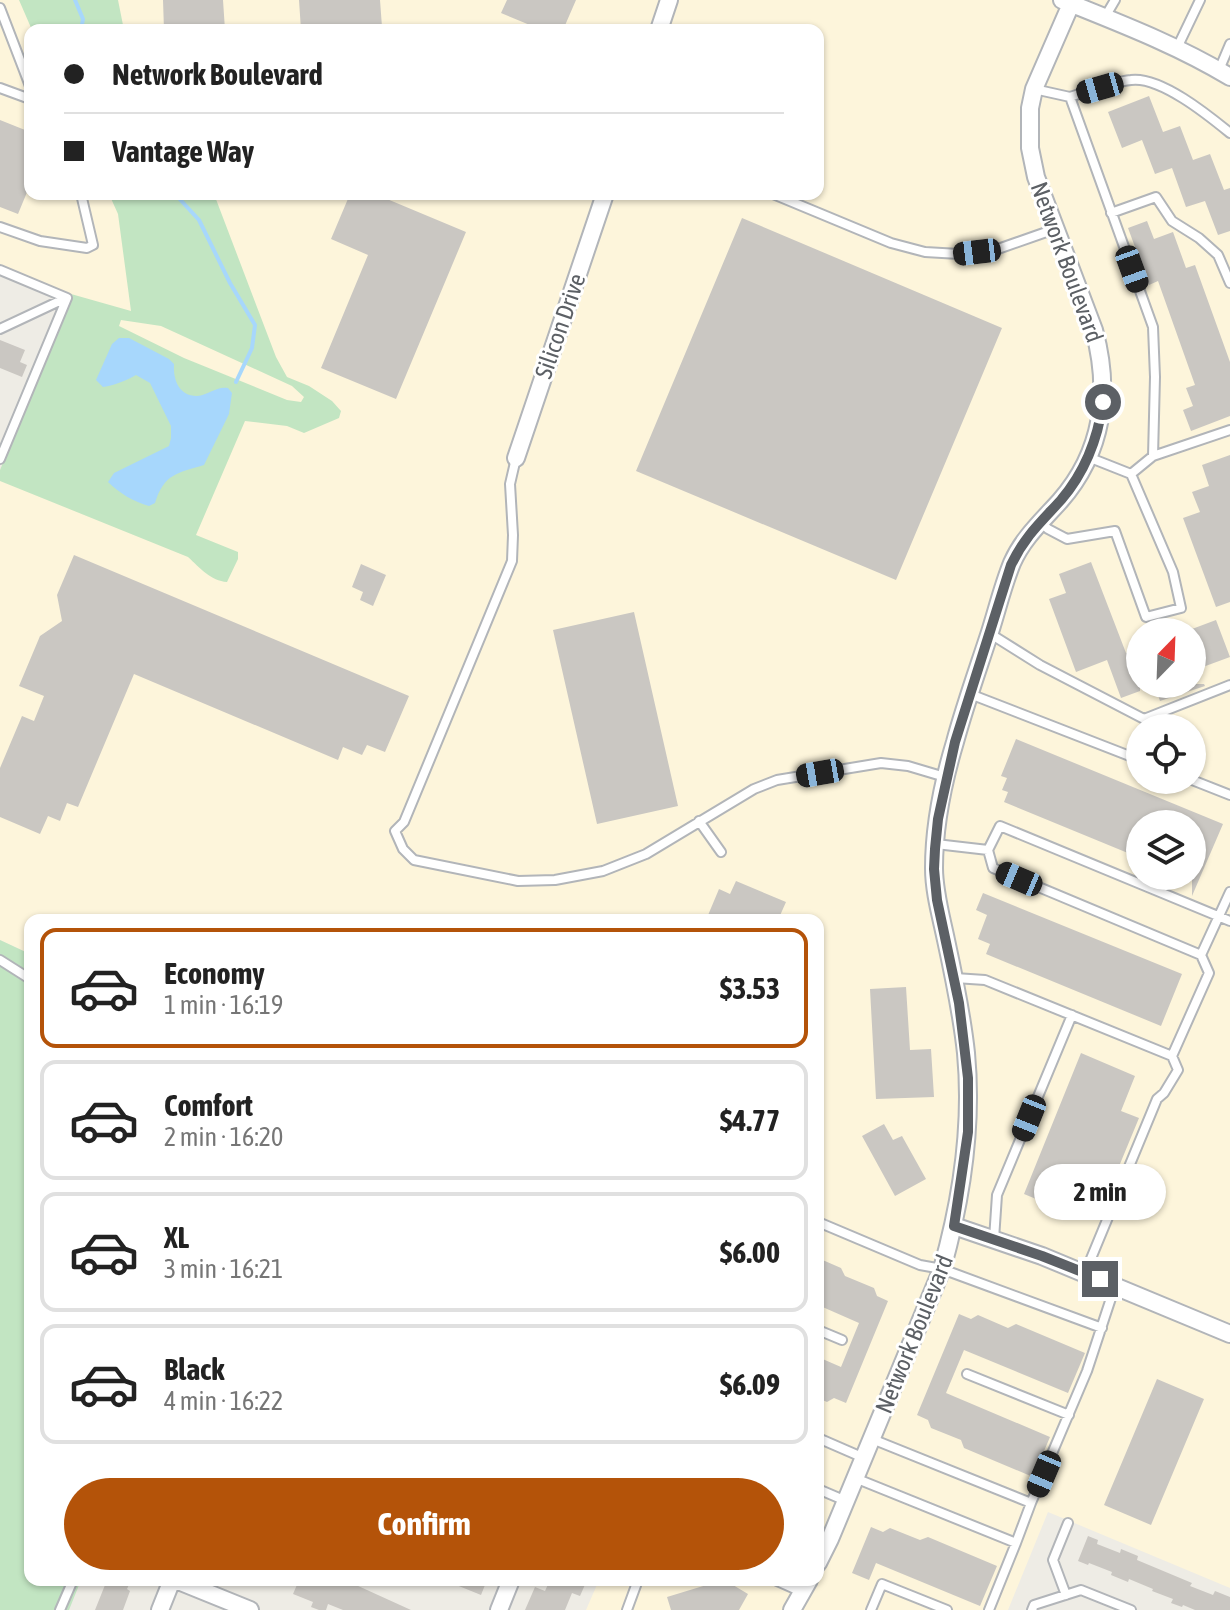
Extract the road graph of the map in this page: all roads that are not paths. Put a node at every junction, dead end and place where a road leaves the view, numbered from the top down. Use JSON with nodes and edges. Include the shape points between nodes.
{"nodes":[{"id":1,"x":669,"y":0,"type":"edge"},
{"id":2,"x":1115,"y":0,"type":"edge"},
{"id":3,"x":1200,"y":0,"type":"edge"},
{"id":4,"x":1066,"y":2,"type":"edge"},
{"id":5,"x":0,"y":8,"type":"edge"},
{"id":6,"x":1105,"y":18,"type":"junction"},
{"id":7,"x":661,"y":24,"type":"edge"},
{"id":8,"x":1230,"y":44,"type":"edge"},
{"id":9,"x":1177,"y":48,"type":"junction"},
{"id":10,"x":24,"y":70,"type":"edge"},
{"id":11,"x":1225,"y":74,"type":"edge"},
{"id":12,"x":0,"y":88,"type":"edge"},
{"id":13,"x":1034,"y":89,"type":"junction"},
{"id":14,"x":24,"y":97,"type":"edge"},
{"id":15,"x":1070,"y":97,"type":"junction"},
{"id":16,"x":1230,"y":133,"type":"edge"},
{"id":17,"x":83,"y":200,"type":"edge"},
{"id":18,"x":603,"y":200,"type":"edge"},
{"id":19,"x":787,"y":200,"type":"edge"},
{"id":20,"x":1111,"y":213,"type":"junction"},
{"id":21,"x":0,"y":227,"type":"edge"},
{"id":22,"x":1055,"y":229,"type":"junction"},
{"id":23,"x":0,"y":270,"type":"edge"},
{"id":24,"x":1230,"y":283,"type":"edge"},
{"id":25,"x":67,"y":298,"type":"junction"},
{"id":26,"x":0,"y":329,"type":"edge"},
{"id":27,"x":1230,"y":430,"type":"edge"},
{"id":28,"x":1153,"y":456,"type":"junction"},
{"id":29,"x":1088,"y":457,"type":"junction"},
{"id":30,"x":516,"y":458,"type":"joint"},
{"id":31,"x":0,"y":459,"type":"edge"},
{"id":32,"x":1131,"y":474,"type":"junction"},
{"id":33,"x":1039,"y":522,"type":"junction"},
{"id":34,"x":989,"y":633,"type":"junction"},
{"id":35,"x":1230,"y":685,"type":"edge"},
{"id":36,"x":970,"y":694,"type":"junction"},
{"id":37,"x":1126,"y":755,"type":"edge"},
{"id":38,"x":946,"y":777,"type":"junction"},
{"id":39,"x":1206,"y":786,"type":"edge"},
{"id":40,"x":1230,"y":795,"type":"edge"},
{"id":41,"x":699,"y":821,"type":"junction"},
{"id":42,"x":936,"y":844,"type":"junction"},
{"id":43,"x":988,"y":850,"type":"junction"},
{"id":44,"x":721,"y":852,"type":"dead end"},
{"id":45,"x":1230,"y":892,"type":"edge"},
{"id":46,"x":1219,"y":916,"type":"junction"},
{"id":47,"x":1230,"y":921,"type":"edge"},
{"id":48,"x":1201,"y":955,"type":"junction"},
{"id":49,"x":0,"y":960,"type":"edge"},
{"id":50,"x":24,"y":975,"type":"edge"},
{"id":51,"x":954,"y":978,"type":"junction"},
{"id":52,"x":1072,"y":1015,"type":"junction"},
{"id":53,"x":1172,"y":1056,"type":"junction"},
{"id":54,"x":824,"y":1225,"type":"edge"},
{"id":55,"x":954,"y":1226,"type":"junction"},
{"id":56,"x":994,"y":1239,"type":"junction"},
{"id":57,"x":942,"y":1269,"type":"junction"},
{"id":58,"x":1085,"y":1273,"type":"junction"},
{"id":59,"x":1115,"y":1286,"type":"junction"},
{"id":60,"x":1102,"y":1328,"type":"junction"},
{"id":61,"x":824,"y":1332,"type":"edge"},
{"id":62,"x":1230,"y":1334,"type":"edge"},
{"id":63,"x":842,"y":1340,"type":"dead end"},
{"id":64,"x":967,"y":1374,"type":"dead end"},
{"id":65,"x":1069,"y":1415,"type":"junction"},
{"id":66,"x":872,"y":1438,"type":"junction"},
{"id":67,"x":824,"y":1441,"type":"edge"},
{"id":68,"x":864,"y":1458,"type":"junction"},
{"id":69,"x":855,"y":1478,"type":"junction"},
{"id":70,"x":824,"y":1492,"type":"edge"},
{"id":71,"x":846,"y":1501,"type":"junction"},
{"id":72,"x":1031,"y":1503,"type":"junction"},
{"id":73,"x":1068,"y":1523,"type":"dead end"},
{"id":74,"x":1016,"y":1543,"type":"junction"},
{"id":75,"x":824,"y":1551,"type":"edge"},
{"id":76,"x":70,"y":1586,"type":"edge"},
{"id":77,"x":171,"y":1586,"type":"edge"},
{"id":78,"x":189,"y":1586,"type":"edge"},
{"id":79,"x":509,"y":1586,"type":"edge"},
{"id":80,"x":636,"y":1586,"type":"edge"},
{"id":81,"x":805,"y":1586,"type":"edge"},
{"id":82,"x":1066,"y":1595,"type":"junction"},
{"id":83,"x":60,"y":1610,"type":"edge"},
{"id":84,"x":160,"y":1610,"type":"edge"},
{"id":85,"x":250,"y":1610,"type":"edge"},
{"id":86,"x":499,"y":1610,"type":"edge"},
{"id":87,"x":627,"y":1610,"type":"edge"},
{"id":88,"x":792,"y":1610,"type":"edge"},
{"id":89,"x":871,"y":1610,"type":"edge"},
{"id":90,"x":947,"y":1610,"type":"edge"},
{"id":91,"x":989,"y":1610,"type":"edge"},
{"id":92,"x":1032,"y":1610,"type":"edge"},
{"id":93,"x":1131,"y":1610,"type":"edge"}],
"edges":[{"from":1,"to":7,"type":"street"},
{"from":2,"to":6,"type":"lane"},
{"from":3,"to":9,"type":"lane"},
{"from":4,"to":6,"type":"street"},
{"from":4,"to":13,"type":"street","name":"Network Boulevard"},
{"from":5,"to":10,"type":"lane"},
{"from":6,"to":9,"type":"street"},
{"from":8,"to":11,"type":"lane"},
{"from":9,"to":11,"type":"street"},
{"from":12,"to":14,"type":"lane"},
{"from":13,"to":15,"type":"lane"},
{"from":13,"to":22,"type":"street","name":"Network Boulevard","via":[[1030,148]]},
{"from":15,"to":16,"type":"lane","via":[[1146,79]]},
{"from":15,"to":20,"type":"lane"},
{"from":17,"to":21,"type":"lane","via":[[92,233],[93,245],[87,248],[40,241]]},
{"from":18,"to":30,"type":"street","name":"Silicon Drive"},
{"from":19,"to":22,"type":"lane","via":[[925,252],[995,250]]},
{"from":20,"to":24,"type":"lane","via":[[1156,197],[1172,221],[1218,255]]},
{"from":20,"to":28,"type":"lane","via":[[1153,327]]},
{"from":22,"to":29,"type":"street","name":"Network Boulevard","via":[[1094,330],[1102,366],[1100,420]]},
{"from":23,"to":25,"type":"lane"},
{"from":25,"to":26,"type":"lane"},
{"from":25,"to":31,"type":"lane"},
{"from":27,"to":28,"type":"lane"},
{"from":28,"to":32,"type":"lane"},
{"from":29,"to":32,"type":"lane"},
{"from":29,"to":33,"type":"street","name":"Network Boulevard"},
{"from":30,"to":41,"type":"lane","via":[[510,484],[512,561],[404,822],[395,831],[403,849],[414,860],[518,881],[555,880],[603,871],[646,854]]},
{"from":32,"to":33,"type":"lane","via":[[1173,572],[1181,608],[1146,617],[1115,531],[1067,539]]},
{"from":33,"to":34,"type":"street","name":"Network Boulevard","via":[[1011,565]]},
{"from":34,"to":35,"type":"lane","via":[[1144,719]]},
{"from":34,"to":36,"type":"street","name":"Network Boulevard"},
{"from":36,"to":37,"type":"lane"},
{"from":36,"to":38,"type":"street","name":"Network Boulevard"},
{"from":38,"to":41,"type":"lane","via":[[881,763],[777,780]]},
{"from":38,"to":42,"type":"street","name":"Network Boulevard"},
{"from":39,"to":40,"type":"lane"},
{"from":41,"to":44,"type":"lane"},
{"from":42,"to":43,"type":"lane"},
{"from":42,"to":51,"type":"street","name":"Network Boulevard","via":[[937,900]]},
{"from":43,"to":46,"type":"lane","via":[[1000,826]]},
{"from":43,"to":48,"type":"lane","via":[[993,868]]},
{"from":45,"to":46,"type":"lane"},
{"from":46,"to":47,"type":"lane"},
{"from":46,"to":48,"type":"lane"},
{"from":48,"to":53,"type":"lane","via":[[1209,973]]},
{"from":49,"to":50,"type":"lane"},
{"from":51,"to":52,"type":"lane","via":[[985,980]]},
{"from":51,"to":55,"type":"street","name":"Network Boulevard","via":[[966,1051],[968,1132]]},
{"from":52,"to":53,"type":"lane"},
{"from":52,"to":56,"type":"lane","via":[[997,1195]]},
{"from":53,"to":58,"type":"lane","via":[[1178,1070],[1157,1099]]},
{"from":54,"to":57,"type":"lane","via":[[920,1265]]},
{"from":55,"to":56,"type":"street"},
{"from":55,"to":57,"type":"street","name":"Network Boulevard"},
{"from":56,"to":58,"type":"street"},
{"from":57,"to":60,"type":"lane"},
{"from":57,"to":66,"type":"street","name":"Network Boulevard"},
{"from":58,"to":59,"type":"street"},
{"from":59,"to":60,"type":"lane"},
{"from":59,"to":62,"type":"street"},
{"from":60,"to":65,"type":"lane"},
{"from":61,"to":63,"type":"lane"},
{"from":64,"to":65,"type":"lane"},
{"from":65,"to":72,"type":"lane"},
{"from":66,"to":68,"type":"street","name":"Network Boulevard"},
{"from":66,"to":72,"type":"lane"},
{"from":67,"to":68,"type":"lane"},
{"from":68,"to":69,"type":"street","name":"Network Boulevard"},
{"from":69,"to":71,"type":"street","name":"Network Boulevard"},
{"from":69,"to":74,"type":"lane"},
{"from":70,"to":71,"type":"lane"},
{"from":71,"to":75,"type":"street","name":"Network Boulevard"},
{"from":72,"to":74,"type":"lane"},
{"from":73,"to":82,"type":"lane","via":[[1053,1560]]},
{"from":74,"to":91,"type":"lane"},
{"from":76,"to":83,"type":"lane"},
{"from":77,"to":84,"type":"street"},
{"from":78,"to":85,"type":"street"},
{"from":79,"to":86,"type":"street"},
{"from":80,"to":87,"type":"lane"},
{"from":81,"to":88,"type":"street"},
{"from":82,"to":92,"type":"lane"},
{"from":82,"to":93,"type":"lane","via":[[1081,1590]]},
{"from":89,"to":90,"type":"lane","via":[[882,1584]]}]}
